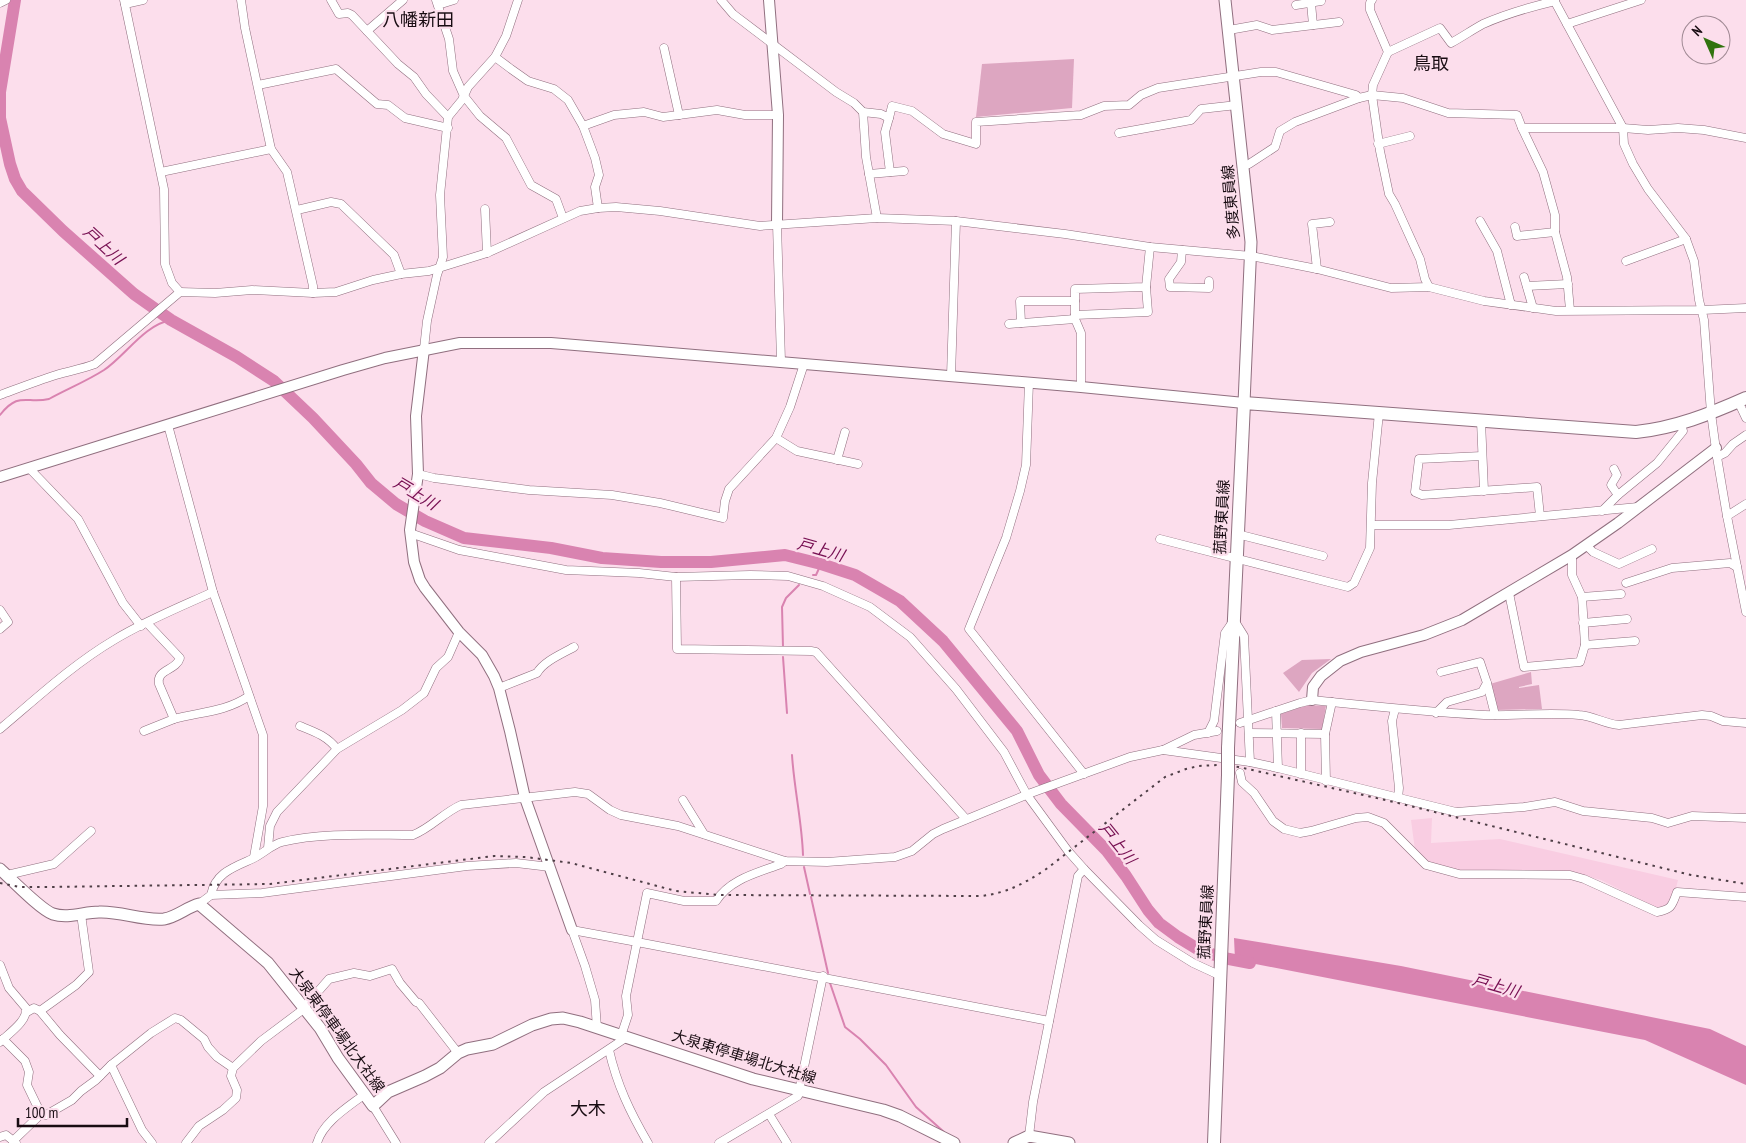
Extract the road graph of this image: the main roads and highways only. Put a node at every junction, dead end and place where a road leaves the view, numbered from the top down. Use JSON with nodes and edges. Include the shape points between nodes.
{"nodes":[{"id":1,"x":1225,"y":0,"type":"edge"},
{"id":2,"x":1742,"y":400,"type":"edge"},
{"id":3,"x":1244,"y":403,"type":"junction"},
{"id":4,"x":3,"y":872,"type":"edge"},
{"id":5,"x":952,"y":1143,"type":"edge"},
{"id":6,"x":1014,"y":1143,"type":"edge"},
{"id":7,"x":1069,"y":1143,"type":"edge"},
{"id":8,"x":1214,"y":1143,"type":"edge"}],
"edges":[{"from":1,"to":3,"type":"main road","name":"多度東員線","via":[[1251,256]]},
{"from":2,"to":3,"type":"main road","via":[[1681,424],[1636,432]]},
{"from":3,"to":8,"type":"main road","name":"菰野東員線","bridge":true,"via":[[1228,748],[1234,774],[1222,923]]},
{"from":4,"to":5,"type":"main road","name":"大泉東停車場北大社線","via":[[50,912],[66,915],[100,912],[165,919],[199,904],[263,958],[320,1028],[373,1106],[388,1092],[440,1068],[458,1053],[493,1044],[532,1024],[568,1019],[753,1079],[883,1110]]},
{"from":6,"to":7,"type":"main road","via":[[1030,1136]]}]}
